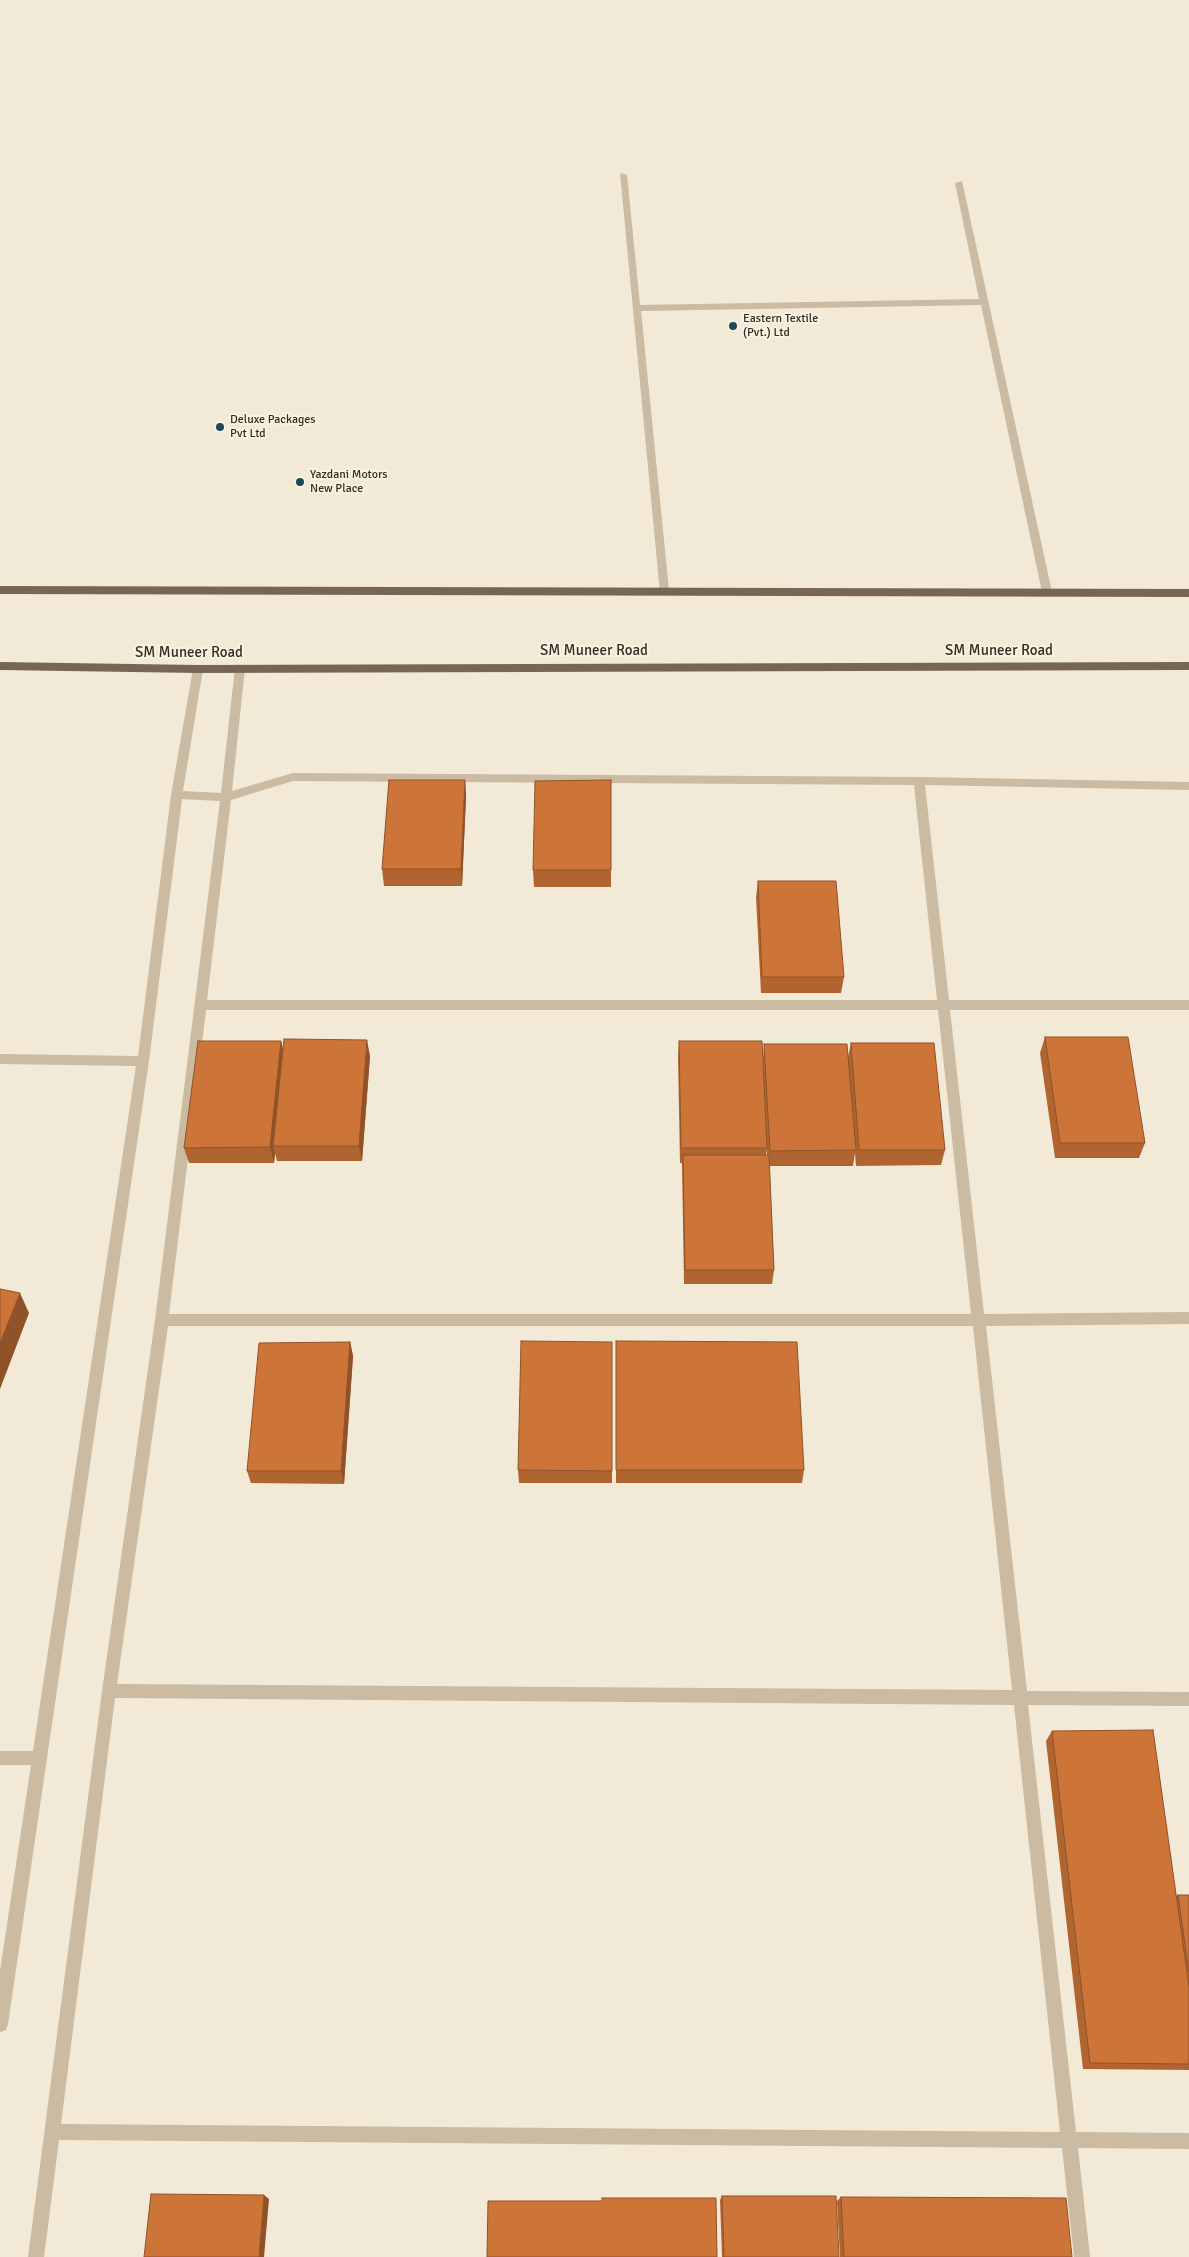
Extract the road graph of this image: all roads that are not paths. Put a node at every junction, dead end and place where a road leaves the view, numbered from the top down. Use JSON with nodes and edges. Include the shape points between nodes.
{"nodes":[{"id":1,"x":623,"y":174,"type":"dead end"},
{"id":2,"x":959,"y":183,"type":"dead end"},
{"id":3,"x":984,"y":302,"type":"junction"},
{"id":4,"x":636,"y":308,"type":"junction"},
{"id":5,"x":0,"y":590,"type":"edge"},
{"id":6,"x":664,"y":590,"type":"junction"},
{"id":7,"x":1047,"y":592,"type":"junction"},
{"id":8,"x":1189,"y":593,"type":"edge"},
{"id":9,"x":0,"y":666,"type":"edge"},
{"id":10,"x":1189,"y":666,"type":"edge"},
{"id":11,"x":198,"y":668,"type":"junction"},
{"id":12,"x":240,"y":668,"type":"junction"},
{"id":13,"x":918,"y":781,"type":"junction"},
{"id":14,"x":1189,"y":786,"type":"edge"},
{"id":15,"x":177,"y":795,"type":"junction"},
{"id":16,"x":226,"y":797,"type":"junction"},
{"id":17,"x":200,"y":1005,"type":"junction"},
{"id":18,"x":1189,"y":1005,"type":"edge"},
{"id":19,"x":944,"y":1006,"type":"junction"},
{"id":20,"x":0,"y":1059,"type":"edge"},
{"id":21,"x":143,"y":1061,"type":"junction"},
{"id":22,"x":1189,"y":1318,"type":"edge"},
{"id":23,"x":162,"y":1320,"type":"junction"},
{"id":24,"x":979,"y":1320,"type":"junction"},
{"id":25,"x":109,"y":1691,"type":"junction"},
{"id":26,"x":1021,"y":1699,"type":"junction"},
{"id":27,"x":1189,"y":1699,"type":"edge"},
{"id":28,"x":0,"y":1758,"type":"edge"},
{"id":29,"x":40,"y":1758,"type":"junction"},
{"id":30,"x":0,"y":2024,"type":"edge"},
{"id":31,"x":51,"y":2132,"type":"junction"},
{"id":32,"x":1069,"y":2141,"type":"junction"},
{"id":33,"x":1189,"y":2141,"type":"edge"},
{"id":34,"x":36,"y":2257,"type":"edge"},
{"id":35,"x":1082,"y":2257,"type":"edge"}],
"edges":[{"from":1,"to":4,"type":"street"},
{"from":2,"to":3,"type":"street"},
{"from":3,"to":4,"type":"street"},
{"from":3,"to":7,"type":"street"},
{"from":4,"to":6,"type":"street"},
{"from":5,"to":6,"type":"main road"},
{"from":6,"to":7,"type":"main road"},
{"from":7,"to":8,"type":"main road"},
{"from":9,"to":11,"type":"main road","name":"SM Muneer Road"},
{"from":10,"to":12,"type":"main road","name":"SM Muneer Road"},
{"from":11,"to":12,"type":"main road","name":"SM Muneer Road"},
{"from":11,"to":15,"type":"street"},
{"from":12,"to":16,"type":"street"},
{"from":13,"to":14,"type":"street"},
{"from":13,"to":16,"type":"street","via":[[293,777]]},
{"from":13,"to":19,"type":"street"},
{"from":15,"to":16,"type":"street"},
{"from":15,"to":21,"type":"street"},
{"from":16,"to":17,"type":"street"},
{"from":17,"to":19,"type":"street"},
{"from":17,"to":23,"type":"street"},
{"from":18,"to":19,"type":"street"},
{"from":19,"to":24,"type":"street"},
{"from":20,"to":21,"type":"street"},
{"from":21,"to":29,"type":"street"},
{"from":22,"to":24,"type":"street"},
{"from":23,"to":24,"type":"street"},
{"from":23,"to":25,"type":"street"},
{"from":24,"to":26,"type":"street"},
{"from":25,"to":26,"type":"street"},
{"from":25,"to":31,"type":"street"},
{"from":26,"to":27,"type":"street"},
{"from":26,"to":32,"type":"street"},
{"from":28,"to":29,"type":"street"},
{"from":29,"to":30,"type":"street"},
{"from":31,"to":32,"type":"street"},
{"from":31,"to":34,"type":"street"},
{"from":32,"to":33,"type":"street"},
{"from":32,"to":35,"type":"street"}]}
